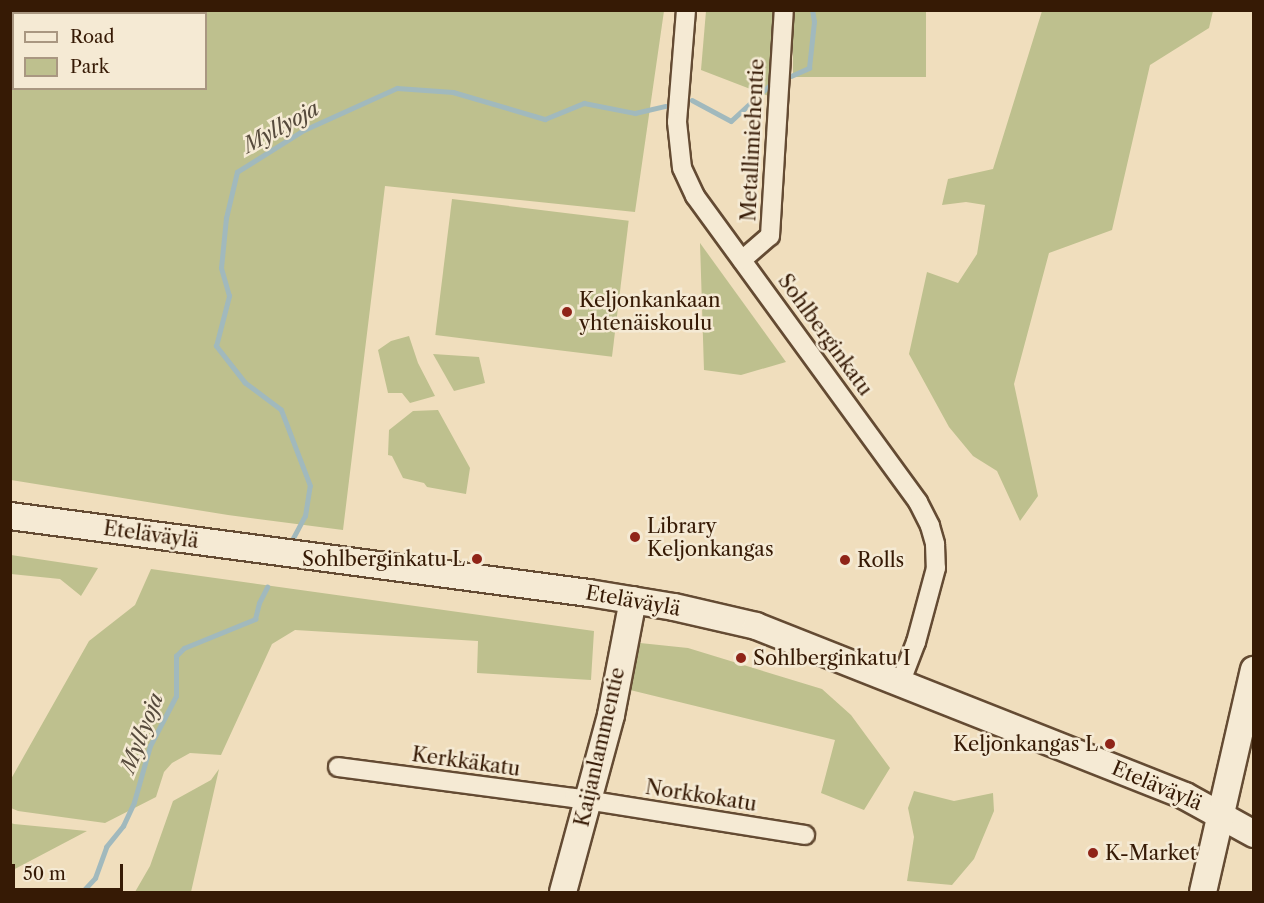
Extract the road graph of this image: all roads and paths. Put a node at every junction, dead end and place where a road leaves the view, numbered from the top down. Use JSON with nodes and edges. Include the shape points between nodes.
{"nodes":[{"id":1,"x":686,"y":10,"type":"edge"},
{"id":2,"x":783,"y":10,"type":"edge"},
{"id":3,"x":742,"y":260,"type":"junction"},
{"id":4,"x":10,"y":516,"type":"edge"},
{"id":5,"x":633,"y":600,"type":"junction"},
{"id":6,"x":1254,"y":670,"type":"edge"},
{"id":7,"x":902,"y":681,"type":"junction"},
{"id":8,"x":338,"y":767,"type":"dead end"},
{"id":9,"x":589,"y":800,"type":"junction"},
{"id":10,"x":1221,"y":814,"type":"junction"},
{"id":11,"x":1254,"y":834,"type":"edge"},
{"id":12,"x":805,"y":835,"type":"dead end"},
{"id":13,"x":563,"y":892,"type":"edge"},
{"id":14,"x":1203,"y":892,"type":"edge"}],
"edges":[{"from":1,"to":3,"type":"street","name":"Sohlberginkatu","via":[[677,122],[682,168],[695,196]]},
{"from":2,"to":3,"type":"street","name":"Metallimiehentie","via":[[770,236]]},
{"from":3,"to":7,"type":"street","name":"Sohlberginkatu","via":[[918,502],[930,526],[936,568]]},
{"from":4,"to":5,"type":"main road","name":"Eteläväylä"},
{"from":5,"to":7,"type":"main road","name":"Eteläväylä","via":[[756,626]]},
{"from":5,"to":9,"type":"main road","name":"Kaijanlammentie","via":[[611,715]]},
{"from":6,"to":10,"type":"main road"},
{"from":7,"to":10,"type":"main road","name":"Eteläväylä"},
{"from":8,"to":9,"type":"street","name":"Kerkkäkatu"},
{"from":9,"to":12,"type":"street","name":"Norkkokatu"},
{"from":9,"to":13,"type":"main road","name":"Kaijanlammentie"},
{"from":10,"to":11,"type":"main road","name":"Eteläväylä"},
{"from":10,"to":14,"type":"main road"}]}
